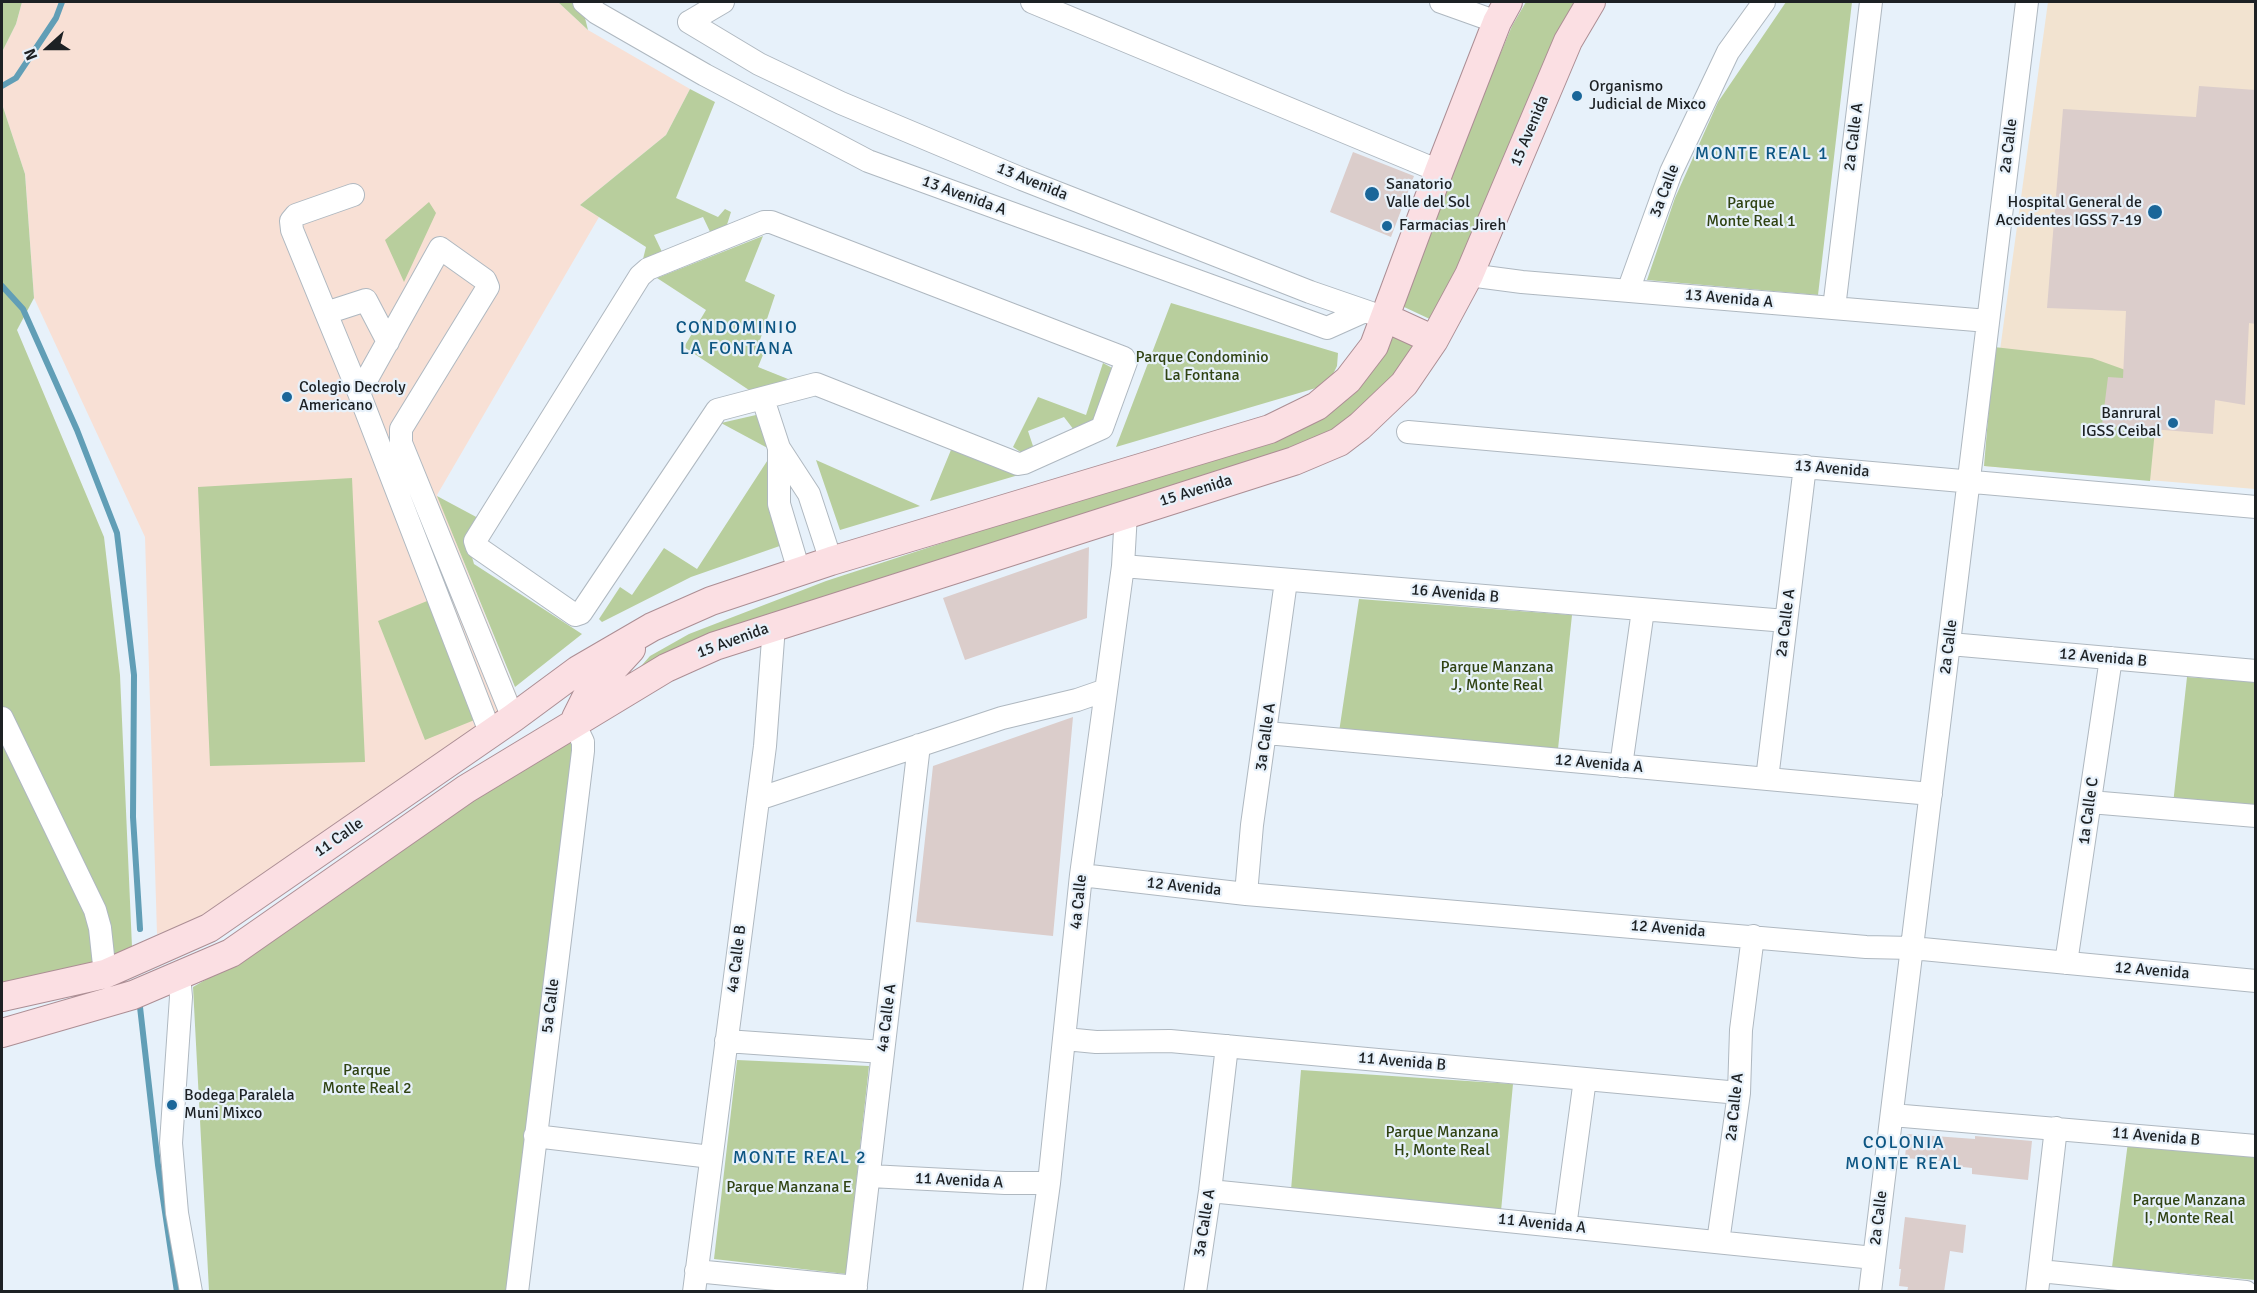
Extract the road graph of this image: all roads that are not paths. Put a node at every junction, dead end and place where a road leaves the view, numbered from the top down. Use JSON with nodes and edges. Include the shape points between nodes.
{"nodes":[{"id":1,"x":584,"y":2,"type":"edge"},
{"id":2,"x":723,"y":2,"type":"edge"},
{"id":3,"x":1032,"y":2,"type":"edge"},
{"id":4,"x":1441,"y":2,"type":"edge"},
{"id":5,"x":1591,"y":2,"type":"edge"},
{"id":6,"x":1764,"y":2,"type":"edge"},
{"id":7,"x":1871,"y":2,"type":"edge"},
{"id":8,"x":2027,"y":2,"type":"edge"},
{"id":9,"x":690,"y":12,"type":"edge"},
{"id":10,"x":1503,"y":12,"type":"edge"},
{"id":11,"x":1439,"y":171,"type":"junction"},
{"id":12,"x":353,"y":195,"type":"dead end"},
{"id":13,"x":1469,"y":275,"type":"junction"},
{"id":14,"x":1628,"y":291,"type":"junction"},
{"id":15,"x":1834,"y":308,"type":"junction"},
{"id":16,"x":326,"y":313,"type":"junction"},
{"id":17,"x":1375,"y":314,"type":"junction"},
{"id":18,"x":1988,"y":321,"type":"junction"},
{"id":19,"x":1434,"y":340,"type":"junction"},
{"id":20,"x":388,"y":342,"type":"junction"},
{"id":21,"x":359,"y":393,"type":"junction"},
{"id":22,"x":763,"y":399,"type":"junction"},
{"id":23,"x":1408,"y":432,"type":"dead end"},
{"id":24,"x":779,"y":448,"type":"junction"},
{"id":25,"x":1805,"y":466,"type":"junction"},
{"id":26,"x":1969,"y":481,"type":"junction"},
{"id":27,"x":2256,"y":507,"type":"edge"},
{"id":28,"x":1126,"y":513,"type":"junction"},
{"id":29,"x":828,"y":552,"type":"junction"},
{"id":30,"x":796,"y":562,"type":"junction"},
{"id":31,"x":1124,"y":566,"type":"junction"},
{"id":32,"x":1286,"y":581,"type":"junction"},
{"id":33,"x":1643,"y":610,"type":"junction"},
{"id":34,"x":1786,"y":621,"type":"junction"},
{"id":35,"x":774,"y":626,"type":"junction"},
{"id":36,"x":652,"y":627,"type":"junction"},
{"id":37,"x":1950,"y":644,"type":"junction"},
{"id":38,"x":2111,"y":658,"type":"junction"},
{"id":39,"x":2256,"y":671,"type":"edge"},
{"id":40,"x":1106,"y":690,"type":"junction"},
{"id":41,"x":2,"y":718,"type":"edge"},
{"id":42,"x":574,"y":723,"type":"junction"},
{"id":43,"x":502,"y":725,"type":"junction"},
{"id":44,"x":1267,"y":733,"type":"junction"},
{"id":45,"x":919,"y":745,"type":"junction"},
{"id":46,"x":1621,"y":766,"type":"junction"},
{"id":47,"x":1767,"y":779,"type":"junction"},
{"id":48,"x":1931,"y":794,"type":"junction"},
{"id":49,"x":758,"y":799,"type":"junction"},
{"id":50,"x":2090,"y":802,"type":"junction"},
{"id":51,"x":2256,"y":816,"type":"edge"},
{"id":52,"x":1082,"y":875,"type":"junction"},
{"id":53,"x":1246,"y":894,"type":"junction"},
{"id":54,"x":1752,"y":936,"type":"junction"},
{"id":55,"x":1912,"y":948,"type":"junction"},
{"id":56,"x":2066,"y":963,"type":"junction"},
{"id":57,"x":105,"y":974,"type":"junction"},
{"id":58,"x":179,"y":975,"type":"junction"},
{"id":59,"x":2256,"y":981,"type":"edge"},
{"id":60,"x":2,"y":997,"type":"edge"},
{"id":61,"x":2,"y":1033,"type":"edge"},
{"id":62,"x":1065,"y":1039,"type":"junction"},
{"id":63,"x":726,"y":1041,"type":"junction"},
{"id":64,"x":1227,"y":1046,"type":"junction"},
{"id":65,"x":883,"y":1052,"type":"junction"},
{"id":66,"x":1585,"y":1079,"type":"junction"},
{"id":67,"x":1739,"y":1093,"type":"junction"},
{"id":68,"x":1892,"y":1114,"type":"junction"},
{"id":69,"x":2056,"y":1128,"type":"junction"},
{"id":70,"x":536,"y":1136,"type":"junction"},
{"id":71,"x":2256,"y":1146,"type":"edge"},
{"id":72,"x":711,"y":1157,"type":"junction"},
{"id":73,"x":870,"y":1176,"type":"junction"},
{"id":74,"x":1049,"y":1183,"type":"junction"},
{"id":75,"x":1210,"y":1191,"type":"junction"},
{"id":76,"x":1565,"y":1227,"type":"junction"},
{"id":77,"x":1718,"y":1242,"type":"junction"},
{"id":78,"x":1874,"y":1258,"type":"junction"},
{"id":79,"x":695,"y":1281,"type":"edge"},
{"id":80,"x":2038,"y":1281,"type":"edge"},
{"id":81,"x":856,"y":1289,"type":"edge"},
{"id":82,"x":191,"y":1292,"type":"edge"},
{"id":83,"x":516,"y":1292,"type":"edge"},
{"id":84,"x":1034,"y":1292,"type":"edge"},
{"id":85,"x":1195,"y":1292,"type":"edge"},
{"id":86,"x":1870,"y":1292,"type":"edge"},
{"id":87,"x":2246,"y":1292,"type":"edge"}],
"edges":[{"from":1,"to":17,"type":"street","name":"13 Avenida A","via":[[705,75],[868,161],[1326,328]]},
{"from":2,"to":9,"type":"street"},
{"from":3,"to":11,"type":"street"},
{"from":4,"to":10,"type":"street"},
{"from":5,"to":13,"type":"main road","name":"15 Avenida","via":[[1568,41]]},
{"from":6,"to":14,"type":"street","name":"3a Calle","via":[[1728,52],[1671,172]]},
{"from":7,"to":15,"type":"street","name":"2a Calle A"},
{"from":8,"to":18,"type":"street","name":"2a Calle"},
{"from":9,"to":17,"type":"street","name":"13 Avenida","via":[[759,64],[841,103],[1022,179]]},
{"from":10,"to":11,"type":"main road"},
{"from":11,"to":17,"type":"main road"},
{"from":12,"to":16,"type":"street","via":[[296,215],[291,221]]},
{"from":13,"to":14,"type":"street","name":"13 Avenida A"},
{"from":13,"to":19,"type":"main road","name":"15 Avenida"},
{"from":14,"to":15,"type":"street","name":"13 Avenida A"},
{"from":15,"to":18,"type":"street","name":"13 Avenida A"},
{"from":16,"to":20,"type":"street","via":[[366,300]]},
{"from":16,"to":21,"type":"street"},
{"from":17,"to":19,"type":"main road"},
{"from":17,"to":29,"type":"main road","via":[[1374,346],[1348,380],[1317,406],[1270,429],[960,522]]},
{"from":18,"to":26,"type":"street","name":"2a Calle"},
{"from":19,"to":28,"type":"main road","name":"15 Avenida","via":[[1404,384],[1339,442]]},
{"from":20,"to":21,"type":"street"},
{"from":20,"to":43,"type":"street","via":[[440,248],[485,280],[488,287],[402,429],[401,443]]},
{"from":21,"to":43,"type":"street"},
{"from":22,"to":22,"type":"street","via":[[823,385],[1018,464],[1102,428],[1126,362],[1124,358],[764,222],[639,276],[476,545],[574,615],[581,613],[713,414]]},
{"from":22,"to":24,"type":"street"},
{"from":23,"to":25,"type":"street","name":"13 Avenida"},
{"from":24,"to":29,"type":"street","via":[[809,494]]},
{"from":24,"to":30,"type":"street","via":[[779,504]]},
{"from":25,"to":26,"type":"street","name":"13 Avenida"},
{"from":25,"to":34,"type":"street","name":"2a Calle A"},
{"from":26,"to":27,"type":"street","name":"13 Avenida"},
{"from":26,"to":37,"type":"street","name":"2a Calle"},
{"from":28,"to":31,"type":"street","name":"4a Calle"},
{"from":28,"to":35,"type":"main road","name":"15 Avenida"},
{"from":29,"to":30,"type":"main road"},
{"from":30,"to":36,"type":"main road"},
{"from":31,"to":32,"type":"street","name":"16 Avenida B"},
{"from":31,"to":40,"type":"street","name":"4a Calle"},
{"from":32,"to":33,"type":"street","name":"16 Avenida B"},
{"from":32,"to":44,"type":"street","name":"3a Calle A"},
{"from":33,"to":34,"type":"street","name":"16 Avenida B"},
{"from":33,"to":46,"type":"street"},
{"from":34,"to":47,"type":"street","name":"2a Calle A"},
{"from":35,"to":42,"type":"main road","name":"15 Avenida","via":[[666,668]]},
{"from":35,"to":49,"type":"street","name":"4a Calle B"},
{"from":36,"to":42,"type":"main road","via":[[586,698]]},
{"from":36,"to":43,"type":"main road","name":"11 Calle","via":[[578,670]]},
{"from":37,"to":38,"type":"street","name":"12 Avenida B"},
{"from":37,"to":48,"type":"street","name":"2a Calle"},
{"from":38,"to":39,"type":"street","name":"12 Avenida B"},
{"from":38,"to":50,"type":"street","name":"1a Calle C"},
{"from":40,"to":45,"type":"street"},
{"from":40,"to":52,"type":"street","name":"4a Calle"},
{"from":41,"to":57,"type":"street","via":[[95,910]]},
{"from":42,"to":58,"type":"main road","name":"11 Calle","via":[[466,789],[231,953]]},
{"from":42,"to":70,"type":"street","name":"5a Calle","via":[[583,751]]},
{"from":43,"to":57,"type":"main road","name":"11 Calle","via":[[209,928]]},
{"from":44,"to":46,"type":"street","name":"12 Avenida A"},
{"from":44,"to":53,"type":"street","name":"3a Calle A"},
{"from":45,"to":49,"type":"street"},
{"from":45,"to":65,"type":"street","name":"4a Calle A"},
{"from":46,"to":47,"type":"street","name":"12 Avenida A"},
{"from":47,"to":48,"type":"street","name":"12 Avenida A"},
{"from":48,"to":55,"type":"street","name":"2a Calle"},
{"from":49,"to":63,"type":"street","name":"4a Calle B"},
{"from":50,"to":51,"type":"street"},
{"from":50,"to":56,"type":"street","name":"1a Calle C"},
{"from":52,"to":53,"type":"street","name":"12 Avenida"},
{"from":52,"to":62,"type":"street","name":"4a Calle"},
{"from":53,"to":54,"type":"street","name":"12 Avenida"},
{"from":54,"to":55,"type":"street","name":"12 Avenida"},
{"from":54,"to":67,"type":"street","name":"2a Calle A"},
{"from":55,"to":56,"type":"street","name":"12 Avenida"},
{"from":55,"to":68,"type":"street","name":"2a Calle"},
{"from":56,"to":59,"type":"street","name":"12 Avenida"},
{"from":57,"to":60,"type":"main road","name":"11 Calle"},
{"from":58,"to":61,"type":"main road","name":"11 Calle","via":[[133,995]]},
{"from":58,"to":82,"type":"street","via":[[181,997],[171,1143],[177,1213]]},
{"from":62,"to":64,"type":"street","name":"11 Avenida B"},
{"from":62,"to":74,"type":"street","name":"4a Calle"},
{"from":63,"to":65,"type":"street"},
{"from":63,"to":72,"type":"street","name":"4a Calle B"},
{"from":64,"to":66,"type":"street","name":"11 Avenida B"},
{"from":64,"to":75,"type":"street","name":"3a Calle A"},
{"from":65,"to":73,"type":"street","name":"4a Calle A"},
{"from":66,"to":67,"type":"street","name":"11 Avenida B"},
{"from":66,"to":76,"type":"street"},
{"from":67,"to":77,"type":"street","name":"2a Calle A"},
{"from":68,"to":69,"type":"street","name":"11 Avenida B"},
{"from":68,"to":78,"type":"street","name":"2a Calle"},
{"from":69,"to":71,"type":"street","name":"11 Avenida B"},
{"from":69,"to":80,"type":"street"},
{"from":70,"to":72,"type":"street"},
{"from":70,"to":83,"type":"street","name":"5a Calle"},
{"from":72,"to":79,"type":"street","name":"4a Calle B"},
{"from":73,"to":74,"type":"street","name":"11 Avenida A"},
{"from":73,"to":81,"type":"street","name":"4a Calle A"},
{"from":74,"to":84,"type":"street","name":"4a Calle"},
{"from":75,"to":76,"type":"street","name":"11 Avenida A"},
{"from":75,"to":85,"type":"street","name":"3a Calle A"},
{"from":76,"to":77,"type":"street","name":"11 Avenida A"},
{"from":77,"to":78,"type":"street","name":"11 Avenida A"},
{"from":78,"to":86,"type":"street","name":"2a Calle"},
{"from":79,"to":81,"type":"street"},
{"from":80,"to":87,"type":"street"}]}
